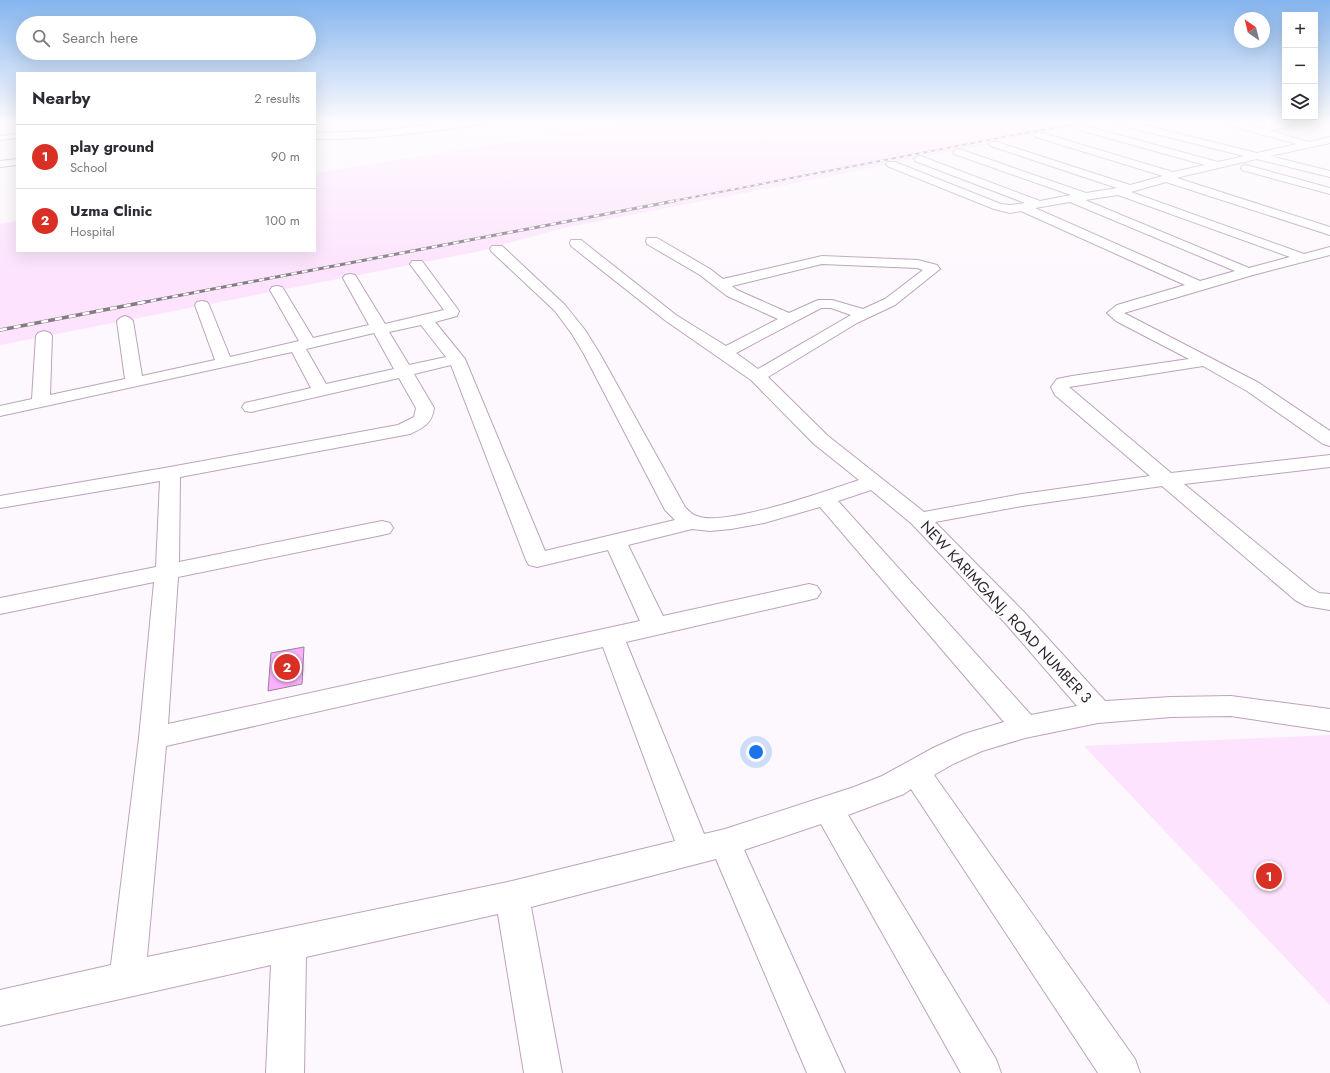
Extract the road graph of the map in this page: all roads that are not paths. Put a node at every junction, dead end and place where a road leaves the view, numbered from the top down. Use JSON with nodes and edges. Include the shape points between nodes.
{"nodes":[{"id":1,"x":908,"y":171,"type":"edge"},
{"id":2,"x":951,"y":171,"type":"edge"},
{"id":3,"x":1012,"y":171,"type":"edge"},
{"id":4,"x":1071,"y":171,"type":"edge"},
{"id":5,"x":1152,"y":171,"type":"edge"},
{"id":6,"x":1194,"y":171,"type":"edge"},
{"id":7,"x":1250,"y":171,"type":"edge"},
{"id":8,"x":1319,"y":171,"type":"edge"},
{"id":9,"x":1330,"y":174,"type":"edge"},
{"id":10,"x":1171,"y":177,"type":"junction"},
{"id":11,"x":1124,"y":190,"type":"junction"},
{"id":12,"x":1330,"y":191,"type":"edge"},
{"id":13,"x":1085,"y":197,"type":"junction"},
{"id":14,"x":1072,"y":199,"type":"junction"},
{"id":15,"x":1039,"y":204,"type":"junction"},
{"id":16,"x":1022,"y":207,"type":"junction"},
{"id":17,"x":1330,"y":231,"type":"edge"},
{"id":18,"x":652,"y":241,"type":"dead end"},
{"id":19,"x":576,"y":243,"type":"dead end"},
{"id":20,"x":497,"y":249,"type":"dead end"},
{"id":21,"x":1330,"y":251,"type":"edge"},
{"id":22,"x":1304,"y":258,"type":"junction"},
{"id":23,"x":417,"y":264,"type":"dead end"},
{"id":24,"x":1248,"y":272,"type":"junction"},
{"id":25,"x":350,"y":278,"type":"dead end"},
{"id":26,"x":721,"y":284,"type":"junction"},
{"id":27,"x":1198,"y":286,"type":"junction"},
{"id":28,"x":277,"y":290,"type":"dead end"},
{"id":29,"x":202,"y":305,"type":"dead end"},
{"id":30,"x":864,"y":314,"type":"junction"},
{"id":31,"x":790,"y":318,"type":"junction"},
{"id":32,"x":425,"y":320,"type":"junction"},
{"id":33,"x":125,"y":321,"type":"dead end"},
{"id":34,"x":380,"y":329,"type":"junction"},
{"id":35,"x":44,"y":336,"type":"dead end"},
{"id":36,"x":303,"y":345,"type":"junction"},
{"id":37,"x":725,"y":353,"type":"junction"},
{"id":38,"x":457,"y":359,"type":"junction"},
{"id":39,"x":1206,"y":361,"type":"junction"},
{"id":40,"x":224,"y":363,"type":"junction"},
{"id":41,"x":404,"y":371,"type":"junction"},
{"id":42,"x":757,"y":376,"type":"junction"},
{"id":43,"x":134,"y":382,"type":"junction"},
{"id":44,"x":321,"y":391,"type":"junction"},
{"id":45,"x":41,"y":402,"type":"junction"},
{"id":46,"x":251,"y":407,"type":"dead end"},
{"id":47,"x":0,"y":411,"type":"edge"},
{"id":48,"x":1330,"y":440,"type":"edge"},
{"id":49,"x":1330,"y":462,"type":"edge"},
{"id":50,"x":170,"y":473,"type":"junction"},
{"id":51,"x":1168,"y":480,"type":"junction"},
{"id":52,"x":876,"y":482,"type":"junction"},
{"id":53,"x":824,"y":498,"type":"junction"},
{"id":54,"x":0,"y":502,"type":"edge"},
{"id":55,"x":920,"y":519,"type":"junction"},
{"id":56,"x":691,"y":523,"type":"junction"},
{"id":57,"x":382,"y":528,"type":"dead end"},
{"id":58,"x":615,"y":541,"type":"junction"},
{"id":59,"x":168,"y":572,"type":"junction"},
{"id":60,"x":809,"y":592,"type":"dead end"},
{"id":61,"x":1330,"y":602,"type":"edge"},
{"id":62,"x":0,"y":606,"type":"edge"},
{"id":63,"x":655,"y":626,"type":"junction"},
{"id":64,"x":611,"y":636,"type":"junction"},
{"id":65,"x":1098,"y":712,"type":"junction"},
{"id":66,"x":1330,"y":720,"type":"edge"},
{"id":67,"x":1024,"y":727,"type":"junction"},
{"id":68,"x":153,"y":738,"type":"junction"},
{"id":69,"x":915,"y":771,"type":"junction"},
{"id":70,"x":828,"y":808,"type":"junction"},
{"id":71,"x":710,"y":847,"type":"junction"},
{"id":72,"x":512,"y":896,"type":"junction"},
{"id":73,"x":290,"y":944,"type":"junction"},
{"id":74,"x":127,"y":979,"type":"junction"},
{"id":75,"x":1,"y":1012,"type":"edge"},
{"id":76,"x":285,"y":1073,"type":"edge"},
{"id":77,"x":543,"y":1073,"type":"edge"},
{"id":78,"x":826,"y":1073,"type":"edge"},
{"id":79,"x":982,"y":1073,"type":"edge"},
{"id":80,"x":1121,"y":1073,"type":"edge"}],
"edges":[{"from":1,"to":16,"type":"street","via":[[998,208]]},
{"from":2,"to":15,"type":"street"},
{"from":3,"to":13,"type":"street"},
{"from":4,"to":11,"type":"street"},
{"from":5,"to":10,"type":"street"},
{"from":6,"to":10,"type":"street"},
{"from":7,"to":12,"type":"street"},
{"from":8,"to":9,"type":"street"},
{"from":10,"to":11,"type":"street"},
{"from":10,"to":17,"type":"street"},
{"from":11,"to":13,"type":"street"},
{"from":11,"to":22,"type":"street"},
{"from":13,"to":14,"type":"street"},
{"from":14,"to":15,"type":"street"},
{"from":14,"to":24,"type":"street"},
{"from":15,"to":16,"type":"street"},
{"from":16,"to":27,"type":"street"},
{"from":18,"to":26,"type":"street"},
{"from":19,"to":37,"type":"street","name":"NEW KARIMGANJ, ROAD NUMBER 3","via":[[671,318]]},
{"from":20,"to":56,"type":"street","via":[[560,308],[579,333],[676,510]]},
{"from":21,"to":22,"type":"street"},
{"from":22,"to":24,"type":"street"},
{"from":23,"to":32,"type":"street","via":[[452,311]]},
{"from":24,"to":27,"type":"street"},
{"from":25,"to":34,"type":"street"},
{"from":26,"to":30,"type":"street","via":[[822,260],[918,264],[932,268],[890,302]]},
{"from":26,"to":31,"type":"street","via":[[732,293]]},
{"from":27,"to":39,"type":"street","via":[[1115,313]]},
{"from":28,"to":36,"type":"street"},
{"from":29,"to":40,"type":"street"},
{"from":30,"to":31,"type":"street","via":[[823,303]]},
{"from":30,"to":42,"type":"street"},
{"from":31,"to":37,"type":"street"},
{"from":32,"to":34,"type":"street"},
{"from":32,"to":38,"type":"street"},
{"from":33,"to":43,"type":"street"},
{"from":34,"to":36,"type":"street"},
{"from":34,"to":41,"type":"street"},
{"from":35,"to":45,"type":"street"},
{"from":36,"to":40,"type":"street"},
{"from":36,"to":44,"type":"street"},
{"from":37,"to":42,"type":"street","name":"NEW KARIMGANJ, ROAD NUMBER 3"},
{"from":38,"to":41,"type":"street"},
{"from":38,"to":58,"type":"street","via":[[538,560]]},
{"from":39,"to":48,"type":"street","via":[[1253,387]]},
{"from":39,"to":51,"type":"street","via":[[1072,380],[1060,387],[1061,391]]},
{"from":40,"to":43,"type":"street"},
{"from":41,"to":44,"type":"street"},
{"from":41,"to":50,"type":"street","via":[[425,408],[424,417],[418,424],[403,430]]},
{"from":42,"to":52,"type":"street","name":"NEW KARIMGANJ, ROAD NUMBER 3","via":[[820,440]]},
{"from":43,"to":45,"type":"street"},
{"from":44,"to":46,"type":"street"},
{"from":45,"to":47,"type":"street"},
{"from":49,"to":51,"type":"street"},
{"from":50,"to":54,"type":"street"},
{"from":50,"to":59,"type":"street"},
{"from":51,"to":55,"type":"street","via":[[981,506]]},
{"from":51,"to":61,"type":"street","via":[[1303,594],[1314,600]]},
{"from":52,"to":53,"type":"street"},
{"from":52,"to":55,"type":"street","name":"NEW KARIMGANJ, ROAD NUMBER 3"},
{"from":53,"to":56,"type":"street","via":[[750,519],[712,525]]},
{"from":53,"to":67,"type":"street"},
{"from":55,"to":65,"type":"street","name":"NEW KARIMGANJ, ROAD NUMBER 3","via":[[1015,618]]},
{"from":56,"to":58,"type":"street"},
{"from":57,"to":59,"type":"street"},
{"from":58,"to":63,"type":"street"},
{"from":59,"to":62,"type":"street"},
{"from":59,"to":68,"type":"street"},
{"from":60,"to":63,"type":"street"},
{"from":63,"to":64,"type":"street"},
{"from":64,"to":68,"type":"street"},
{"from":64,"to":71,"type":"street"},
{"from":65,"to":66,"type":"street","via":[[1231,706]]},
{"from":65,"to":67,"type":"street"},
{"from":67,"to":69,"type":"street","via":[[974,742]]},
{"from":68,"to":74,"type":"street"},
{"from":69,"to":70,"type":"street","via":[[893,785]]},
{"from":69,"to":80,"type":"street"},
{"from":70,"to":71,"type":"street"},
{"from":70,"to":79,"type":"street"},
{"from":71,"to":72,"type":"street"},
{"from":71,"to":78,"type":"street"},
{"from":72,"to":73,"type":"street"},
{"from":72,"to":77,"type":"street"},
{"from":73,"to":74,"type":"street"},
{"from":73,"to":76,"type":"street"},
{"from":74,"to":75,"type":"street"}]}
